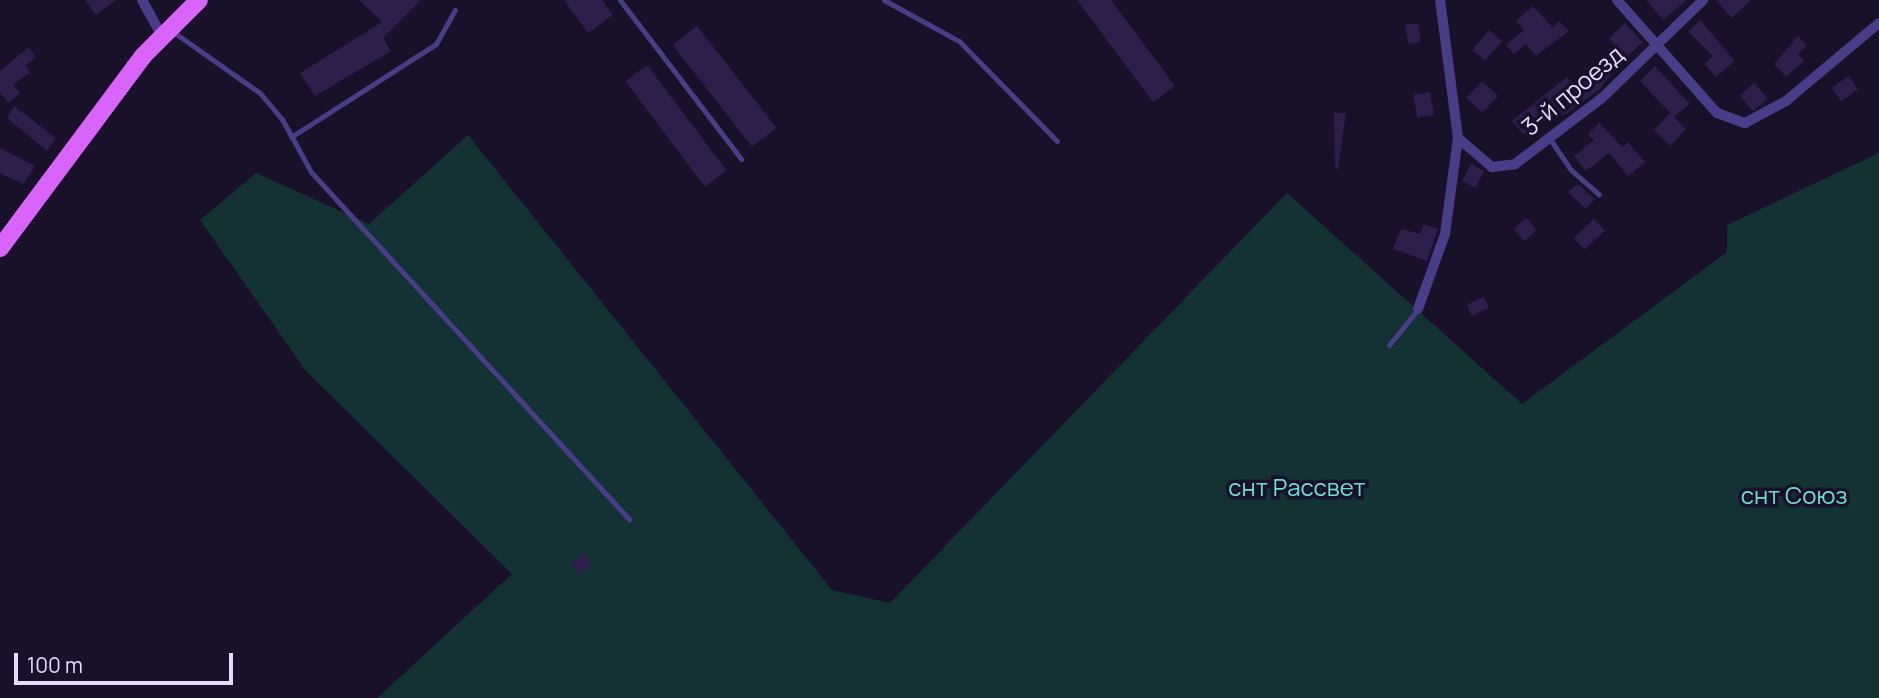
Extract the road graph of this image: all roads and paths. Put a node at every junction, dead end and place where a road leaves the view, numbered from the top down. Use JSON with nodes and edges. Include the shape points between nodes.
{"nodes":[{"id":1,"x":142,"y":0,"type":"edge"},
{"id":2,"x":199,"y":0,"type":"edge"},
{"id":3,"x":620,"y":0,"type":"edge"},
{"id":4,"x":884,"y":0,"type":"edge"},
{"id":5,"x":1440,"y":0,"type":"edge"},
{"id":6,"x":1617,"y":0,"type":"edge"},
{"id":7,"x":1703,"y":0,"type":"edge"},
{"id":8,"x":455,"y":10,"type":"dead end"},
{"id":9,"x":1879,"y":23,"type":"edge"},
{"id":10,"x":166,"y":32,"type":"junction"},
{"id":11,"x":1657,"y":45,"type":"junction"},
{"id":12,"x":291,"y":136,"type":"junction"},
{"id":13,"x":1458,"y":138,"type":"junction"},
{"id":14,"x":1550,"y":139,"type":"junction"},
{"id":15,"x":1057,"y":141,"type":"dead end"},
{"id":16,"x":741,"y":159,"type":"dead end"},
{"id":17,"x":1599,"y":194,"type":"dead end"},
{"id":18,"x":0,"y":248,"type":"edge"},
{"id":19,"x":1418,"y":309,"type":"joint"},
{"id":20,"x":1389,"y":345,"type":"dead end"},
{"id":21,"x":629,"y":519,"type":"dead end"}],
"edges":[{"from":1,"to":10,"type":"street"},
{"from":2,"to":10,"type":"main road"},
{"from":3,"to":16,"type":"lane"},
{"from":4,"to":15,"type":"lane","via":[[959,41]]},
{"from":5,"to":13,"type":"street"},
{"from":6,"to":11,"type":"street"},
{"from":7,"to":11,"type":"street","name":"3-й проезд"},
{"from":8,"to":12,"type":"lane","via":[[443,37],[427,51]]},
{"from":9,"to":11,"type":"street","via":[[1760,118],[1745,123],[1727,118],[1707,104]]},
{"from":10,"to":12,"type":"lane","via":[[260,93]]},
{"from":10,"to":18,"type":"main road"},
{"from":11,"to":14,"type":"street","name":"3-й проезд"},
{"from":12,"to":21,"type":"lane","via":[[311,173]]},
{"from":13,"to":14,"type":"street","name":"3-й проезд","via":[[1498,169]]},
{"from":13,"to":19,"type":"street","via":[[1445,234]]},
{"from":14,"to":17,"type":"lane","via":[[1571,170]]},
{"from":19,"to":20,"type":"lane"}]}
